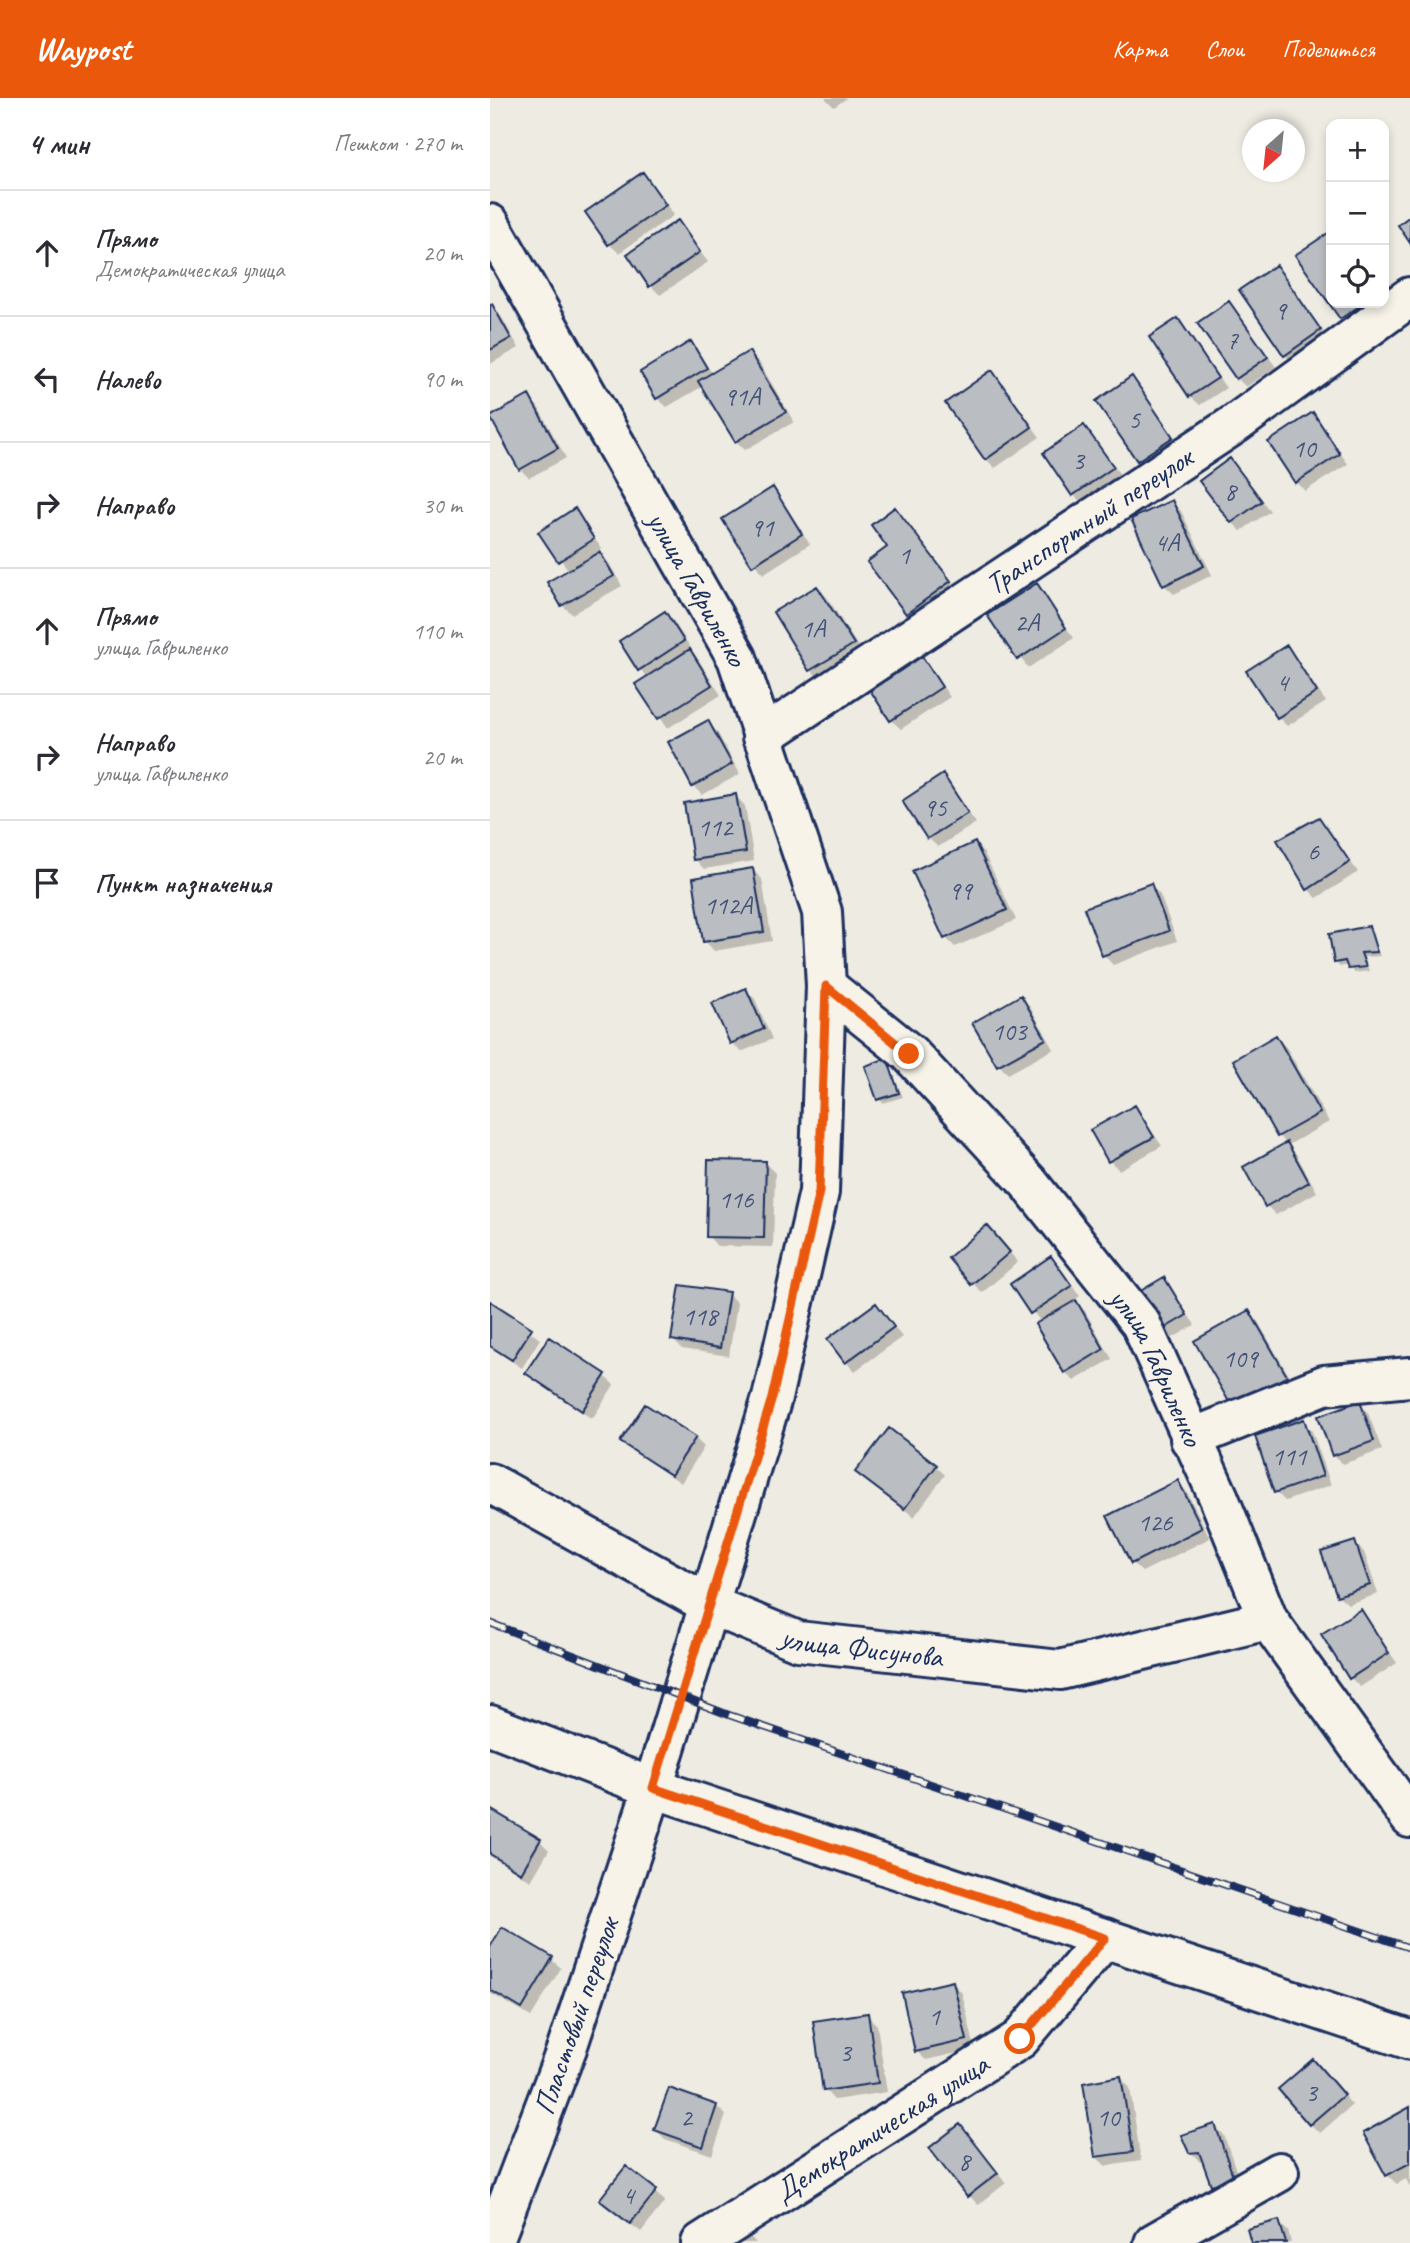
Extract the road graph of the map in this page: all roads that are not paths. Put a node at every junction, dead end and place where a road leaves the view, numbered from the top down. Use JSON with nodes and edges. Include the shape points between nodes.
{"nodes":[{"id":1,"x":490,"y":224,"type":"edge"},
{"id":2,"x":1410,"y":297,"type":"edge"},
{"id":3,"x":762,"y":737,"type":"junction"},
{"id":4,"x":826,"y":986,"type":"junction"},
{"id":5,"x":1410,"y":1377,"type":"edge"},
{"id":6,"x":1190,"y":1438,"type":"junction"},
{"id":7,"x":490,"y":1483,"type":"edge"},
{"id":8,"x":710,"y":1605,"type":"junction"},
{"id":9,"x":1268,"y":1620,"type":"junction"},
{"id":10,"x":490,"y":1725,"type":"edge"},
{"id":11,"x":653,"y":1788,"type":"junction"},
{"id":12,"x":1406,"y":1815,"type":"edge"},
{"id":13,"x":1105,"y":1938,"type":"junction"},
{"id":14,"x":1410,"y":2040,"type":"edge"},
{"id":15,"x":1279,"y":2172,"type":"dead end"},
{"id":16,"x":1175,"y":2238,"type":"edge"},
{"id":17,"x":493,"y":2243,"type":"edge"},
{"id":18,"x":701,"y":2243,"type":"edge"}],
"edges":[{"from":1,"to":3,"type":"street","name":"улица Гавриленко","via":[[737,658]]},
{"from":2,"to":3,"type":"street","name":"Транспортный переулок","via":[[1235,424]]},
{"from":3,"to":4,"type":"street","name":"улица Гавриленко","via":[[822,912]]},
{"from":4,"to":6,"type":"street","name":"улица Гавриленко","via":[[909,1054],[1028,1182],[1142,1324]]},
{"from":4,"to":8,"type":"street","name":"улица Гавриленко","via":[[819,1192],[772,1398]]},
{"from":5,"to":6,"type":"street","via":[[1324,1385]]},
{"from":6,"to":9,"type":"street","name":"улица Гавриленко"},
{"from":7,"to":8,"type":"street","name":"улица Фисунова"},
{"from":8,"to":9,"type":"street","name":"улица Фисунова","via":[[798,1641],[1060,1670]]},
{"from":8,"to":11,"type":"street","name":"Пластовый переулок"},
{"from":9,"to":12,"type":"street","name":"улица Гавриленко"},
{"from":10,"to":11,"type":"street"},
{"from":11,"to":13,"type":"street"},
{"from":11,"to":17,"type":"street","name":"Пластовый переулок","via":[[567,2048]]},
{"from":13,"to":14,"type":"street"},
{"from":13,"to":18,"type":"street","name":"Демократическая улица","via":[[1020,2039]]},
{"from":15,"to":16,"type":"street"}]}
